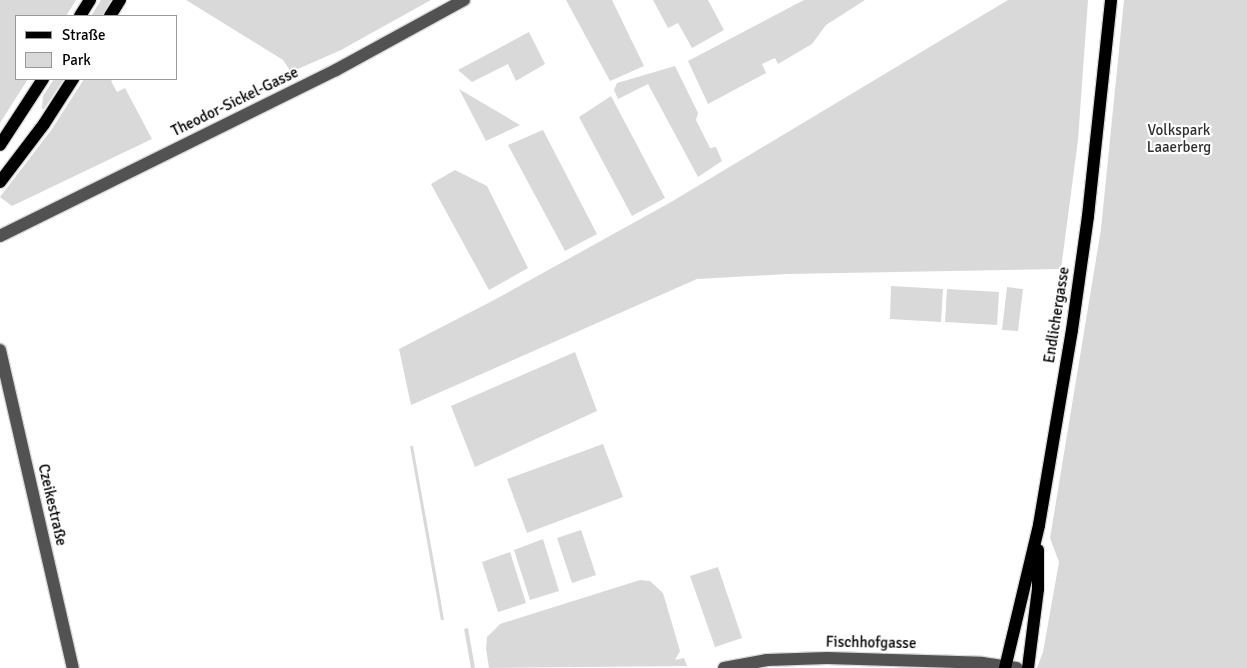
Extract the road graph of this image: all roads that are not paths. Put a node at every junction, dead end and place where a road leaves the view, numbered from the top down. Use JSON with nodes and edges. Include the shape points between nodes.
{"nodes":[{"id":1,"x":90,"y":0,"type":"edge"},
{"id":2,"x":120,"y":0,"type":"edge"},
{"id":3,"x":464,"y":0,"type":"edge"},
{"id":4,"x":1111,"y":0,"type":"edge"},
{"id":5,"x":81,"y":15,"type":"edge"},
{"id":6,"x":111,"y":15,"type":"edge"},
{"id":7,"x":42,"y":80,"type":"edge"},
{"id":8,"x":72,"y":80,"type":"edge"},
{"id":9,"x":0,"y":145,"type":"edge"},
{"id":10,"x":0,"y":182,"type":"edge"},
{"id":11,"x":0,"y":224,"type":"edge"},
{"id":12,"x":16,"y":227,"type":"junction"},
{"id":13,"x":0,"y":236,"type":"edge"},
{"id":14,"x":0,"y":350,"type":"edge"},
{"id":15,"x":1038,"y":525,"type":"junction"},
{"id":16,"x":1009,"y":667,"type":"edge"},
{"id":17,"x":73,"y":668,"type":"edge"},
{"id":18,"x":724,"y":668,"type":"edge"},
{"id":19,"x":1028,"y":668,"type":"edge"}],
"edges":[{"from":1,"to":5,"type":"main road"},
{"from":2,"to":6,"type":"main road"},
{"from":3,"to":12,"type":"street","name":"Theodor-Sickel-Gasse","via":[[313,82]]},
{"from":4,"to":15,"type":"main road","name":"Endlichergasse","via":[[1088,216]]},
{"from":7,"to":9,"type":"main road"},
{"from":8,"to":10,"type":"main road"},
{"from":11,"to":12,"type":"street"},
{"from":12,"to":13,"type":"street","name":"Theodor-Sickel-Gasse"},
{"from":14,"to":17,"type":"street","name":"Czeikestraße"},
{"from":15,"to":16,"type":"main road","name":"Endlichergasse"},
{"from":15,"to":19,"type":"main road","via":[[1038,589]]},
{"from":16,"to":18,"type":"street","name":"Fischhofgasse","via":[[982,663],[827,658],[767,660]]}]}
